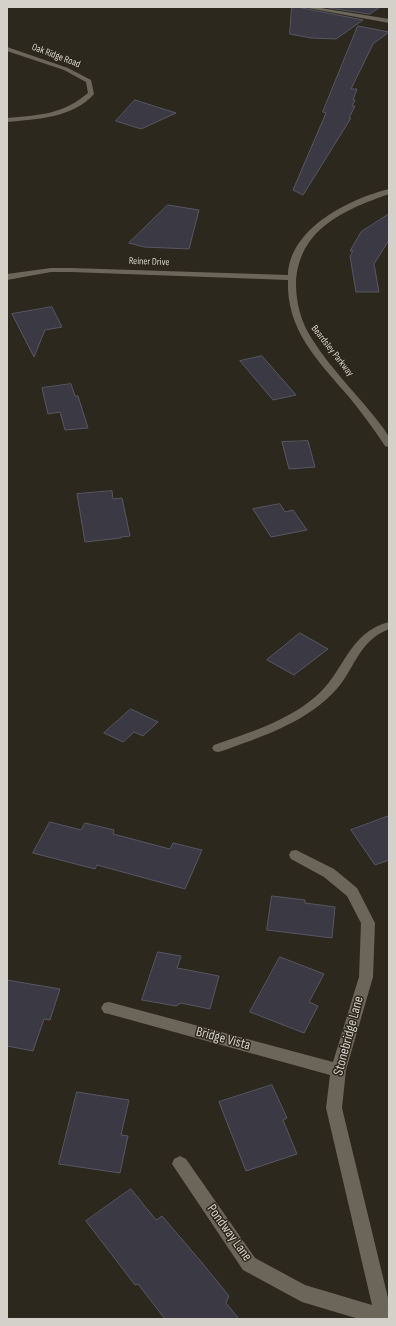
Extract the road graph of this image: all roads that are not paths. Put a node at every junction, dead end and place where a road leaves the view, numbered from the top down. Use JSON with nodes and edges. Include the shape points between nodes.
{"nodes":[{"id":1,"x":305,"y":7,"type":"edge"},
{"id":2,"x":389,"y":21,"type":"edge"},
{"id":3,"x":7,"y":49,"type":"edge"},
{"id":4,"x":7,"y":120,"type":"edge"},
{"id":5,"x":389,"y":191,"type":"edge"},
{"id":6,"x":7,"y":277,"type":"edge"},
{"id":7,"x":291,"y":278,"type":"junction"},
{"id":8,"x":389,"y":444,"type":"edge"},
{"id":9,"x":389,"y":625,"type":"edge"},
{"id":10,"x":218,"y":748,"type":"dead end"},
{"id":11,"x":296,"y":855,"type":"dead end"},
{"id":12,"x":109,"y":1008,"type":"dead end"},
{"id":13,"x":338,"y":1070,"type":"junction"},
{"id":14,"x":180,"y":1164,"type":"dead end"},
{"id":15,"x":383,"y":1318,"type":"edge"}],
"edges":[{"from":1,"to":2,"type":"street"},
{"from":3,"to":4,"type":"street","name":"Oak Ridge Road","via":[[66,69],[84,78],[89,81],[92,94],[78,105],[48,116]]},
{"from":5,"to":7,"type":"street","name":"Beardsley Parkway","via":[[358,202],[326,219],[303,244]]},
{"from":6,"to":7,"type":"street","name":"Reiner Drive","via":[[51,270],[71,270]]},
{"from":7,"to":8,"type":"street","name":"Beardsley Parkway","via":[[294,313],[301,330],[311,346],[361,404]]},
{"from":9,"to":10,"type":"lane","via":[[370,634],[329,691],[299,715],[266,731]]},
{"from":11,"to":13,"type":"street","name":"Stonebridge Lane","via":[[329,873],[352,892],[368,923],[366,978]]},
{"from":12,"to":13,"type":"street","name":"Bridge Vista"},
{"from":13,"to":15,"type":"street","name":"Stonebridge Lane","via":[[334,1108]]},
{"from":14,"to":15,"type":"street","name":"Pondway Lane","via":[[250,1264],[302,1293]]}]}
